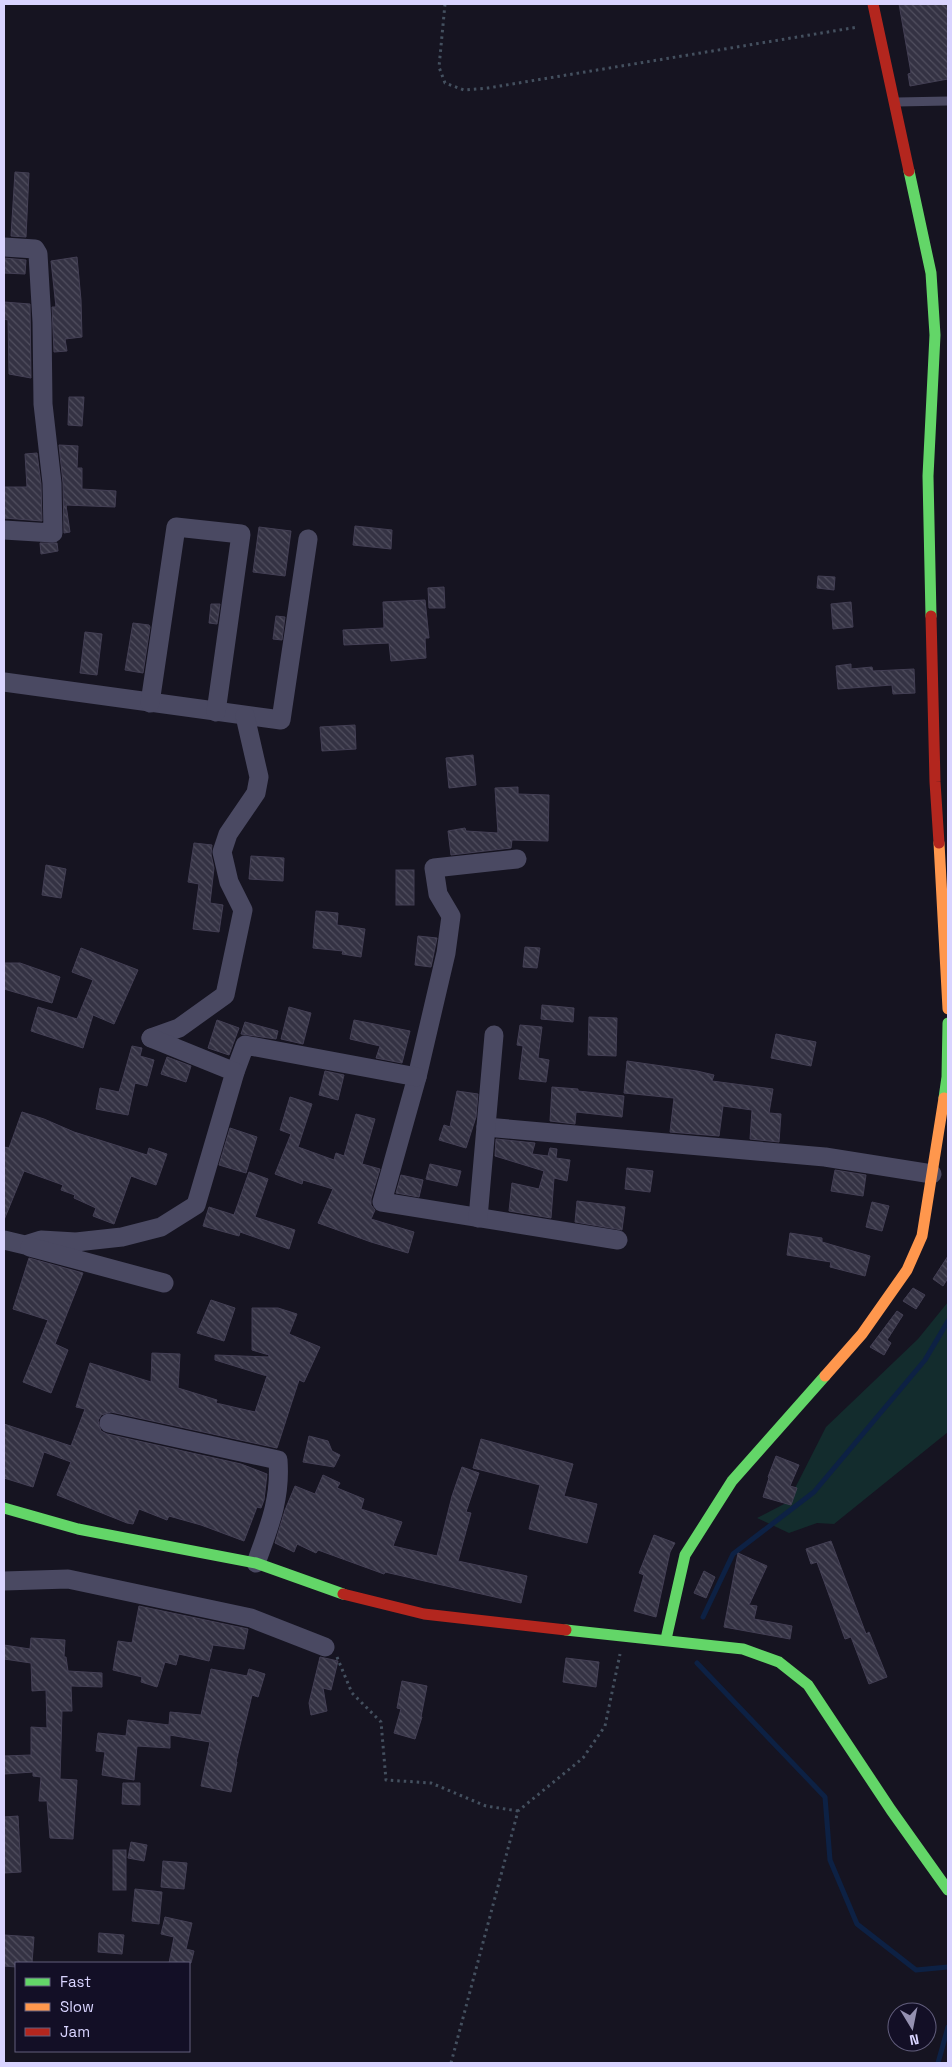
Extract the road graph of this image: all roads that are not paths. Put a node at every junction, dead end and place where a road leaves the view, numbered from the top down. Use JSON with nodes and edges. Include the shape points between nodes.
{"nodes":[{"id":1,"x":872,"y":4,"type":"edge"},
{"id":2,"x":948,"y":101,"type":"edge"},
{"id":3,"x":894,"y":102,"type":"junction"},
{"id":4,"x":4,"y":247,"type":"edge"},
{"id":5,"x":4,"y":530,"type":"edge"},
{"id":6,"x":308,"y":539,"type":"dead end"},
{"id":7,"x":4,"y":682,"type":"edge"},
{"id":8,"x":150,"y":703,"type":"junction"},
{"id":9,"x":216,"y":712,"type":"junction"},
{"id":10,"x":245,"y":716,"type":"junction"},
{"id":11,"x":517,"y":858,"type":"dead end"},
{"id":12,"x":948,"y":1009,"type":"edge"},
{"id":13,"x":948,"y":1023,"type":"edge"},
{"id":14,"x":494,"y":1035,"type":"dead end"},
{"id":15,"x":235,"y":1072,"type":"junction"},
{"id":16,"x":417,"y":1077,"type":"junction"},
{"id":17,"x":947,"y":1077,"type":"edge"},
{"id":18,"x":486,"y":1127,"type":"junction"},
{"id":19,"x":932,"y":1174,"type":"junction"},
{"id":20,"x":478,"y":1218,"type":"junction"},
{"id":21,"x":4,"y":1240,"type":"edge"},
{"id":22,"x":618,"y":1240,"type":"dead end"},
{"id":23,"x":25,"y":1245,"type":"junction"},
{"id":24,"x":164,"y":1283,"type":"dead end"},
{"id":25,"x":109,"y":1423,"type":"dead end"},
{"id":26,"x":4,"y":1508,"type":"edge"},
{"id":27,"x":256,"y":1563,"type":"junction"},
{"id":28,"x":4,"y":1581,"type":"edge"},
{"id":29,"x":666,"y":1639,"type":"junction"},
{"id":30,"x":325,"y":1647,"type":"road end"},
{"id":31,"x":948,"y":1890,"type":"edge"}],
"edges":[{"from":1,"to":3,"type":"street"},
{"from":2,"to":3,"type":"lane"},
{"from":3,"to":12,"type":"street","via":[[931,273],[935,336],[928,476],[935,782]]},
{"from":4,"to":5,"type":"street","via":[[35,250],[38,254],[43,404],[52,483],[53,532]]},
{"from":6,"to":10,"type":"street","via":[[281,720]]},
{"from":7,"to":8,"type":"street"},
{"from":8,"to":9,"type":"street"},
{"from":8,"to":9,"type":"street","via":[[176,527],[241,534]]},
{"from":9,"to":10,"type":"street"},
{"from":10,"to":15,"type":"street","via":[[259,777],[256,793],[228,834],[222,852],[229,882],[243,910],[225,995],[179,1028],[151,1038]]},
{"from":11,"to":16,"type":"street","via":[[434,868],[438,894],[451,916],[446,953]]},
{"from":13,"to":17,"type":"street"},
{"from":14,"to":18,"type":"street"},
{"from":15,"to":16,"type":"street","via":[[245,1045]]},
{"from":15,"to":23,"type":"street","via":[[196,1205],[161,1228],[122,1237],[76,1242],[41,1240]]},
{"from":16,"to":20,"type":"street","via":[[382,1202]]},
{"from":17,"to":19,"type":"street"},
{"from":18,"to":19,"type":"street","via":[[825,1157]]},
{"from":18,"to":20,"type":"street"},
{"from":19,"to":29,"type":"street","via":[[922,1236],[907,1270],[862,1334],[732,1481],[685,1555]]},
{"from":20,"to":22,"type":"street"},
{"from":21,"to":23,"type":"street"},
{"from":23,"to":24,"type":"street"},
{"from":25,"to":27,"type":"street","via":[[278,1460],[280,1481],[274,1512]]},
{"from":26,"to":27,"type":"street","via":[[78,1529]]},
{"from":27,"to":29,"type":"street","via":[[332,1591],[424,1614]]},
{"from":28,"to":30,"type":"street","via":[[68,1579],[252,1618]]},
{"from":29,"to":31,"type":"street","via":[[743,1648],[779,1662],[808,1685]]}]}
